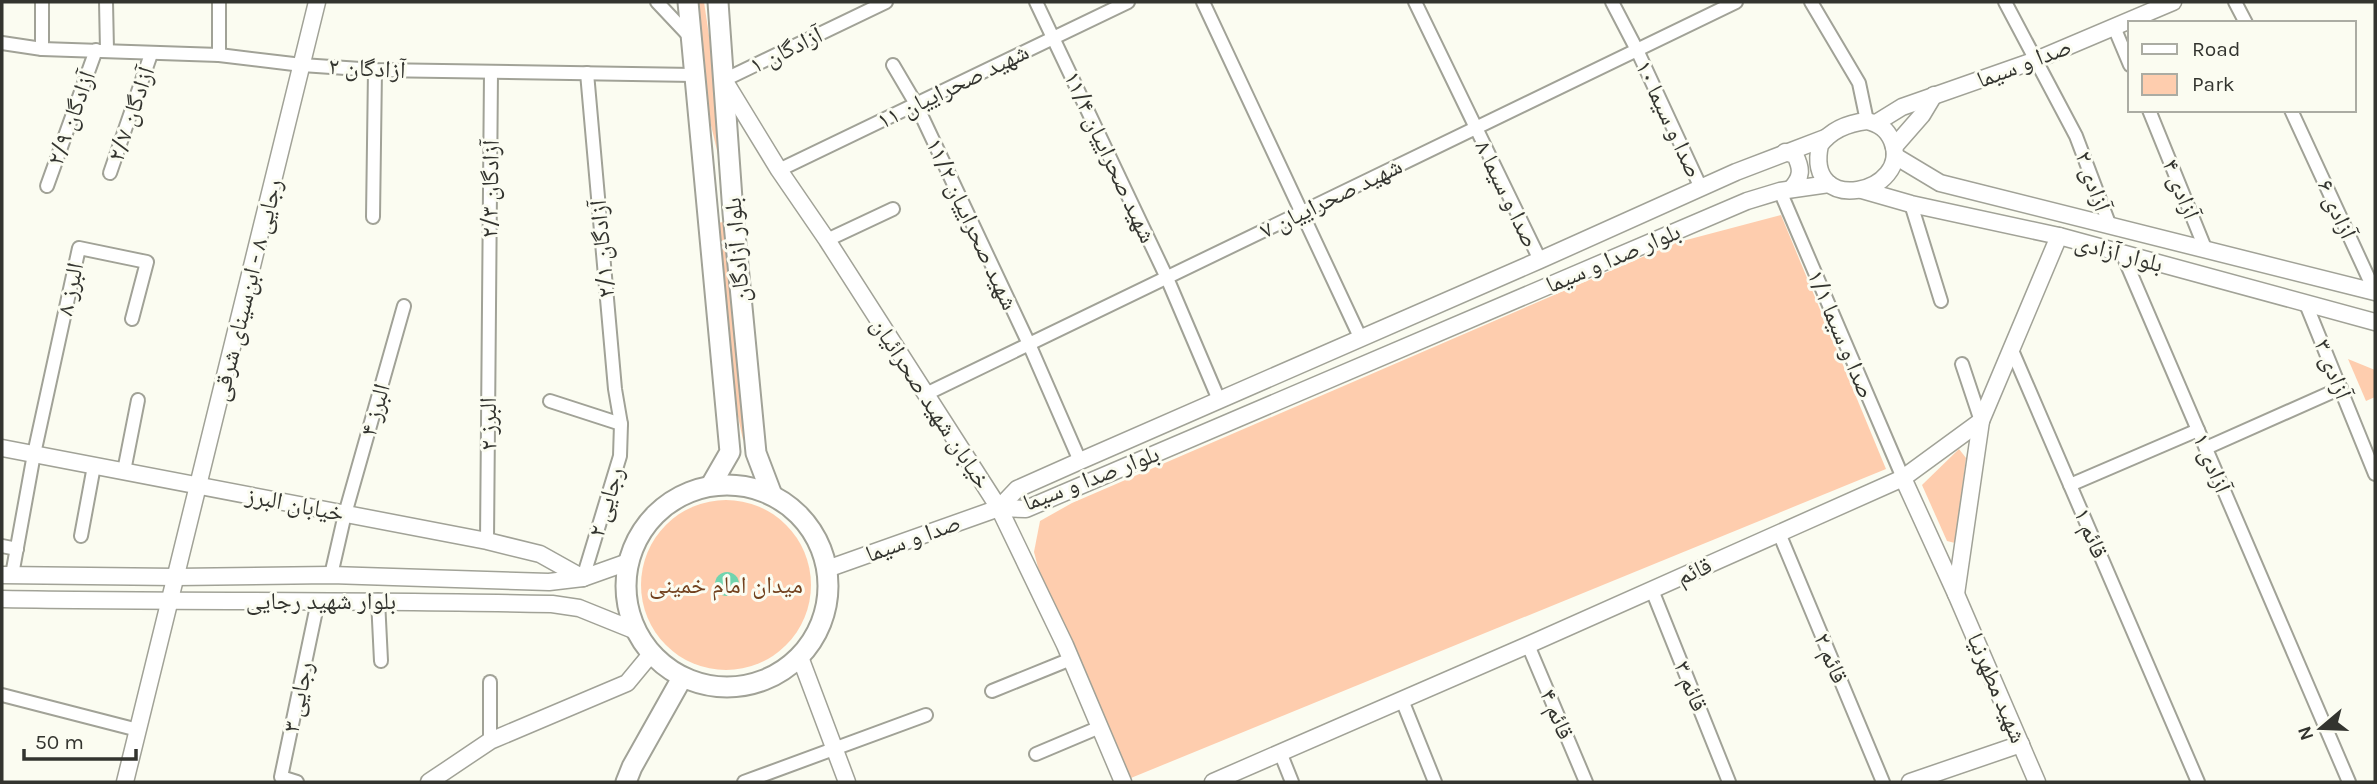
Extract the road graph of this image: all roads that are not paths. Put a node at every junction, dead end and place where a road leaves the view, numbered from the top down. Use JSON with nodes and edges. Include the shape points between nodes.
{"nodes":[{"id":1,"x":42,"y":2,"type":"edge"},
{"id":2,"x":106,"y":2,"type":"edge"},
{"id":3,"x":219,"y":2,"type":"edge"},
{"id":4,"x":317,"y":2,"type":"edge"},
{"id":5,"x":657,"y":2,"type":"edge"},
{"id":6,"x":688,"y":2,"type":"edge"},
{"id":7,"x":718,"y":2,"type":"edge"},
{"id":8,"x":886,"y":2,"type":"edge"},
{"id":9,"x":1036,"y":2,"type":"edge"},
{"id":10,"x":1128,"y":2,"type":"edge"},
{"id":11,"x":1203,"y":2,"type":"edge"},
{"id":12,"x":1415,"y":2,"type":"edge"},
{"id":13,"x":1612,"y":2,"type":"edge"},
{"id":14,"x":1736,"y":2,"type":"edge"},
{"id":15,"x":1811,"y":2,"type":"edge"},
{"id":16,"x":2005,"y":2,"type":"edge"},
{"id":17,"x":2173,"y":2,"type":"edge"},
{"id":18,"x":2235,"y":2,"type":"edge"},
{"id":19,"x":2128,"y":21,"type":"edge"},
{"id":20,"x":2128,"y":21,"type":"edge"},
{"id":21,"x":2245,"y":21,"type":"edge"},
{"id":22,"x":2114,"y":27,"type":"junction"},
{"id":23,"x":690,"y":37,"type":"junction"},
{"id":24,"x":1054,"y":37,"type":"junction"},
{"id":25,"x":2,"y":43,"type":"edge"},
{"id":26,"x":42,"y":49,"type":"junction"},
{"id":27,"x":101,"y":50,"type":"junction"},
{"id":28,"x":1637,"y":50,"type":"junction"},
{"id":29,"x":151,"y":54,"type":"junction"},
{"id":30,"x":219,"y":55,"type":"junction"},
{"id":31,"x":2036,"y":60,"type":"junction"},
{"id":32,"x":2128,"y":60,"type":"edge"},
{"id":33,"x":302,"y":65,"type":"junction"},
{"id":34,"x":892,"y":65,"type":"dead end"},
{"id":35,"x":375,"y":70,"type":"junction"},
{"id":36,"x":491,"y":72,"type":"junction"},
{"id":37,"x":587,"y":73,"type":"junction"},
{"id":38,"x":694,"y":75,"type":"junction"},
{"id":39,"x":724,"y":80,"type":"junction"},
{"id":40,"x":1934,"y":95,"type":"junction"},
{"id":41,"x":916,"y":104,"type":"junction"},
{"id":42,"x":2150,"y":112,"type":"edge"},
{"id":43,"x":2292,"y":112,"type":"edge"},
{"id":44,"x":1871,"y":122,"type":"junction"},
{"id":45,"x":1475,"y":128,"type":"junction"},
{"id":46,"x":1825,"y":138,"type":"junction"},
{"id":47,"x":1894,"y":151,"type":"junction"},
{"id":48,"x":1785,"y":152,"type":"junction"},
{"id":49,"x":779,"y":170,"type":"junction"},
{"id":50,"x":110,"y":173,"type":"dead end"},
{"id":51,"x":1829,"y":184,"type":"junction"},
{"id":52,"x":47,"y":186,"type":"dead end"},
{"id":53,"x":1701,"y":188,"type":"junction"},
{"id":54,"x":731,"y":189,"type":"junction"},
{"id":55,"x":1786,"y":190,"type":"junction"},
{"id":56,"x":1862,"y":190,"type":"junction"},
{"id":57,"x":707,"y":191,"type":"junction"},
{"id":58,"x":1911,"y":204,"type":"junction"},
{"id":59,"x":893,"y":209,"type":"dead end"},
{"id":60,"x":733,"y":213,"type":"junction"},
{"id":61,"x":1300,"y":213,"type":"junction"},
{"id":62,"x":709,"y":214,"type":"junction"},
{"id":63,"x":373,"y":217,"type":"dead end"},
{"id":64,"x":2109,"y":226,"type":"junction"},
{"id":65,"x":2059,"y":236,"type":"junction"},
{"id":66,"x":827,"y":240,"type":"junction"},
{"id":67,"x":2205,"y":248,"type":"junction"},
{"id":68,"x":2122,"y":253,"type":"junction"},
{"id":69,"x":1540,"y":260,"type":"junction"},
{"id":70,"x":1167,"y":278,"type":"junction"},
{"id":71,"x":2375,"y":292,"type":"edge"},
{"id":72,"x":1941,"y":301,"type":"dead end"},
{"id":73,"x":2306,"y":304,"type":"junction"},
{"id":74,"x":404,"y":306,"type":"dead end"},
{"id":75,"x":488,"y":307,"type":"joint"},
{"id":76,"x":132,"y":319,"type":"dead end"},
{"id":77,"x":2375,"y":322,"type":"edge"},
{"id":78,"x":1360,"y":337,"type":"junction"},
{"id":79,"x":1029,"y":344,"type":"junction"},
{"id":80,"x":2011,"y":348,"type":"junction"},
{"id":81,"x":1962,"y":364,"type":"dead end"},
{"id":82,"x":2341,"y":388,"type":"junction"},
{"id":83,"x":926,"y":394,"type":"junction"},
{"id":84,"x":138,"y":400,"type":"dead end"},
{"id":85,"x":1219,"y":400,"type":"junction"},
{"id":86,"x":550,"y":401,"type":"dead end"},
{"id":87,"x":1981,"y":421,"type":"junction"},
{"id":88,"x":621,"y":424,"type":"junction"},
{"id":89,"x":2198,"y":430,"type":"junction"},
{"id":90,"x":2,"y":448,"type":"edge"},
{"id":91,"x":2206,"y":448,"type":"junction"},
{"id":92,"x":34,"y":454,"type":"junction"},
{"id":93,"x":1080,"y":461,"type":"junction"},
{"id":94,"x":94,"y":466,"type":"junction"},
{"id":95,"x":124,"y":471,"type":"junction"},
{"id":96,"x":2375,"y":474,"type":"edge"},
{"id":97,"x":1903,"y":478,"type":"junction"},
{"id":98,"x":711,"y":485,"type":"junction"},
{"id":99,"x":2070,"y":485,"type":"junction"},
{"id":100,"x":200,"y":486,"type":"junction"},
{"id":101,"x":772,"y":495,"type":"junction"},
{"id":102,"x":999,"y":508,"type":"junction"},
{"id":103,"x":345,"y":514,"type":"junction"},
{"id":104,"x":1779,"y":533,"type":"junction"},
{"id":105,"x":81,"y":536,"type":"dead end"},
{"id":106,"x":487,"y":541,"type":"junction"},
{"id":107,"x":2,"y":546,"type":"edge"},
{"id":108,"x":17,"y":549,"type":"junction"},
{"id":109,"x":628,"y":562,"type":"junction"},
{"id":110,"x":827,"y":569,"type":"junction"},
{"id":111,"x":7,"y":575,"type":"edge"},
{"id":112,"x":331,"y":575,"type":"junction"},
{"id":113,"x":176,"y":577,"type":"junction"},
{"id":114,"x":583,"y":578,"type":"junction"},
{"id":115,"x":1653,"y":590,"type":"junction"},
{"id":116,"x":1956,"y":594,"type":"junction"},
{"id":117,"x":2,"y":599,"type":"edge"},
{"id":118,"x":378,"y":600,"type":"junction"},
{"id":119,"x":318,"y":601,"type":"junction"},
{"id":120,"x":171,"y":602,"type":"junction"},
{"id":121,"x":636,"y":631,"type":"junction"},
{"id":122,"x":1528,"y":646,"type":"junction"},
{"id":123,"x":651,"y":654,"type":"junction"},
{"id":124,"x":800,"y":657,"type":"junction"},
{"id":125,"x":1071,"y":659,"type":"junction"},
{"id":126,"x":382,"y":662,"type":"dead end"},
{"id":127,"x":682,"y":678,"type":"junction"},
{"id":128,"x":490,"y":682,"type":"dead end"},
{"id":129,"x":992,"y":691,"type":"dead end"},
{"id":130,"x":2,"y":695,"type":"edge"},
{"id":131,"x":1402,"y":700,"type":"junction"},
{"id":132,"x":926,"y":715,"type":"dead end"},
{"id":133,"x":1100,"y":727,"type":"junction"},
{"id":134,"x":138,"y":730,"type":"junction"},
{"id":135,"x":490,"y":741,"type":"junction"},
{"id":136,"x":2021,"y":744,"type":"junction"},
{"id":137,"x":834,"y":748,"type":"junction"},
{"id":138,"x":1280,"y":752,"type":"junction"},
{"id":139,"x":1036,"y":754,"type":"dead end"},
{"id":140,"x":125,"y":782,"type":"edge"},
{"id":141,"x":297,"y":782,"type":"edge"},
{"id":142,"x":429,"y":782,"type":"edge"},
{"id":143,"x":626,"y":782,"type":"edge"},
{"id":144,"x":744,"y":782,"type":"edge"},
{"id":145,"x":847,"y":782,"type":"edge"},
{"id":146,"x":1123,"y":782,"type":"edge"},
{"id":147,"x":1213,"y":782,"type":"edge"},
{"id":148,"x":1292,"y":782,"type":"edge"},
{"id":149,"x":1435,"y":782,"type":"edge"},
{"id":150,"x":1586,"y":782,"type":"edge"},
{"id":151,"x":1729,"y":782,"type":"edge"},
{"id":152,"x":1883,"y":782,"type":"edge"},
{"id":153,"x":1910,"y":782,"type":"edge"},
{"id":154,"x":2037,"y":782,"type":"edge"},
{"id":155,"x":2198,"y":782,"type":"edge"},
{"id":156,"x":2349,"y":782,"type":"edge"}],
"edges":[{"from":1,"to":26,"type":"street"},
{"from":2,"to":27,"type":"street"},
{"from":3,"to":30,"type":"street"},
{"from":4,"to":33,"type":"main road","name":"رجایی ۸ - ابن‌سینای شرقی"},
{"from":5,"to":23,"type":"street"},
{"from":6,"to":23,"type":"main road","name":"بلوار آزادگان"},
{"from":7,"to":39,"type":"main road","name":"بلوار آزادگان"},
{"from":8,"to":39,"type":"street","name":"آزادگان ۱"},
{"from":9,"to":24,"type":"street","name":"شهید صحراییان ۱۱/۴"},
{"from":10,"to":24,"type":"street","name":"شهید صحراییان ۱۱"},
{"from":11,"to":61,"type":"street"},
{"from":12,"to":45,"type":"street","name":"صدا و سیما ۸"},
{"from":13,"to":28,"type":"street","name":"صدا و سیما ۱۰"},
{"from":14,"to":28,"type":"street","name":"شهید صحراییان ۷"},
{"from":15,"to":44,"type":"street","via":[[1859,83]]},
{"from":16,"to":31,"type":"street","name":"آزادی ۲"},
{"from":17,"to":20,"type":"main road","name":"صدا و سیما"},
{"from":18,"to":21,"type":"street"},
{"from":19,"to":22,"type":"main road","name":"صدا و سیما"},
{"from":22,"to":31,"type":"main road","name":"صدا و سیما"},
{"from":22,"to":32,"type":"street"},
{"from":23,"to":38,"type":"main road","name":"بلوار آزادگان"},
{"from":24,"to":41,"type":"street","name":"شهید صحراییان ۱۱"},
{"from":24,"to":70,"type":"street","name":"شهید صحراییان ۱۱/۴"},
{"from":25,"to":26,"type":"street","name":"آزادگان ۲"},
{"from":26,"to":27,"type":"street","name":"آزادگان ۲"},
{"from":27,"to":29,"type":"street","name":"آزادگان ۲"},
{"from":27,"to":52,"type":"street","name":"آزادگان ۲/۹"},
{"from":28,"to":45,"type":"street","name":"شهید صحراییان ۷"},
{"from":28,"to":53,"type":"street","name":"صدا و سیما ۱۰"},
{"from":29,"to":30,"type":"street","name":"آزادگان ۲"},
{"from":29,"to":50,"type":"street","name":"آزادگان ۲/۷"},
{"from":30,"to":33,"type":"street","name":"آزادگان ۲"},
{"from":31,"to":40,"type":"main road","name":"صدا و سیما"},
{"from":31,"to":64,"type":"street","name":"آزادی ۲","via":[[2076,136]]},
{"from":33,"to":35,"type":"street","name":"آزادگان ۲"},
{"from":33,"to":100,"type":"main road","name":"رجایی ۸ - ابن‌سینای شرقی"},
{"from":34,"to":41,"type":"street","name":"شهید صحراییان ۱۱/۲"},
{"from":35,"to":36,"type":"street","name":"آزادگان ۲"},
{"from":35,"to":63,"type":"street"},
{"from":36,"to":37,"type":"street","name":"آزادگان ۲"},
{"from":36,"to":75,"type":"street","name":"آزادگان ۲/۳"},
{"from":37,"to":38,"type":"street","name":"آزادگان ۲"},
{"from":37,"to":88,"type":"street","name":"آزادگان ۲/۱"},
{"from":38,"to":57,"type":"main road","name":"بلوار آزادگان"},
{"from":39,"to":49,"type":"main road","name":"خیابان شهید صحرائیان"},
{"from":39,"to":54,"type":"main road","name":"بلوار آزادگان"},
{"from":40,"to":44,"type":"main road","name":"صدا و سیما"},
{"from":40,"to":47,"type":"main road"},
{"from":41,"to":49,"type":"street","name":"شهید صحراییان ۱۱"},
{"from":41,"to":79,"type":"street","name":"شهید صحراییان ۱۱/۲"},
{"from":42,"to":67,"type":"street","name":"آزادی ۴"},
{"from":43,"to":71,"type":"street","name":"آزادی ۶"},
{"from":44,"to":46,"type":"main road","via":[[1846,126]]},
{"from":44,"to":47,"type":"main road","via":[[1888,134]]},
{"from":45,"to":61,"type":"street","name":"شهید صحراییان ۷"},
{"from":45,"to":69,"type":"street","name":"صدا و سیما ۸"},
{"from":46,"to":48,"type":"main road","name":"بلوار صدا و سیما"},
{"from":46,"to":51,"type":"main road","via":[[1818,167]]},
{"from":47,"to":56,"type":"main road","via":[[1884,175]]},
{"from":47,"to":64,"type":"main road","name":"بلوار آزادی","via":[[1940,183]]},
{"from":48,"to":53,"type":"main road","name":"بلوار صدا و سیما"},
{"from":48,"to":55,"type":"main road","via":[[1795,155],[1801,171],[1800,179]]},
{"from":49,"to":66,"type":"main road","name":"خیابان شهید صحرائیان"},
{"from":51,"to":55,"type":"main road","name":"بلوار صدا و سیما"},
{"from":51,"to":56,"type":"main road"},
{"from":53,"to":69,"type":"main road","name":"بلوار صدا و سیما"},
{"from":54,"to":57,"type":"main road"},
{"from":54,"to":60,"type":"main road","name":"بلوار آزادگان"},
{"from":55,"to":97,"type":"street","name":"صدا و سیما ۱/۱"},
{"from":55,"to":102,"type":"main road","name":"بلوار صدا و سیما","via":[[1735,206],[1026,509]]},
{"from":56,"to":58,"type":"main road","name":"بلوار آزادی"},
{"from":57,"to":62,"type":"main road","name":"بلوار آزادگان"},
{"from":58,"to":65,"type":"main road","name":"بلوار آزادی"},
{"from":58,"to":72,"type":"street"},
{"from":59,"to":66,"type":"street"},
{"from":60,"to":62,"type":"main road"},
{"from":60,"to":101,"type":"main road","name":"بلوار آزادگان","via":[[756,453]]},
{"from":61,"to":70,"type":"street","name":"شهید صحراییان ۷"},
{"from":61,"to":78,"type":"street"},
{"from":62,"to":98,"type":"main road","name":"بلوار آزادگان","via":[[730,452]]},
{"from":64,"to":67,"type":"main road","name":"بلوار آزادی"},
{"from":65,"to":68,"type":"main road","name":"بلوار آزادی"},
{"from":65,"to":80,"type":"main road"},
{"from":66,"to":83,"type":"main road","name":"خیابان شهید صحرائیان"},
{"from":67,"to":71,"type":"main road","name":"بلوار آزادی"},
{"from":68,"to":73,"type":"main road","name":"بلوار آزادی"},
{"from":68,"to":89,"type":"street","name":"آزادی ۱"},
{"from":69,"to":78,"type":"main road","name":"بلوار صدا و سیما"},
{"from":70,"to":79,"type":"street","name":"شهید صحراییان ۷"},
{"from":70,"to":85,"type":"street","name":"شهید صحراییان ۱۱/۴"},
{"from":73,"to":77,"type":"main road","name":"بلوار آزادی"},
{"from":73,"to":82,"type":"street","name":"آزادی ۳"},
{"from":74,"to":103,"type":"street","name":"البرز ۴"},
{"from":75,"to":106,"type":"street","name":"البرز ۲"},
{"from":76,"to":92,"type":"street","name":"البرز ۸","via":[[147,262],[79,248]]},
{"from":78,"to":85,"type":"main road","name":"بلوار صدا و سیما"},
{"from":79,"to":83,"type":"street","name":"شهید صحراییان ۷"},
{"from":79,"to":93,"type":"street","name":"شهید صحراییان ۱۱/۲"},
{"from":80,"to":87,"type":"main road"},
{"from":80,"to":99,"type":"street","name":"قائم ۱"},
{"from":81,"to":87,"type":"street"},
{"from":82,"to":91,"type":"street"},
{"from":82,"to":96,"type":"street","name":"آزادی ۳"},
{"from":83,"to":102,"type":"main road","name":"خیابان شهید صحرائیان"},
{"from":84,"to":95,"type":"street"},
{"from":85,"to":93,"type":"main road","name":"بلوار صدا و سیما"},
{"from":86,"to":88,"type":"street"},
{"from":87,"to":97,"type":"main road","name":"قائم"},
{"from":87,"to":116,"type":"main road"},
{"from":88,"to":114,"type":"street","name":"رجایی ۲","via":[[620,456]]},
{"from":89,"to":91,"type":"street","name":"آزادی ۱"},
{"from":89,"to":99,"type":"street"},
{"from":90,"to":92,"type":"main road","name":"خیابان البرز"},
{"from":91,"to":156,"type":"street","name":"آزادی ۱"},
{"from":92,"to":94,"type":"main road","name":"خیابان البرز"},
{"from":92,"to":108,"type":"street"},
{"from":93,"to":102,"type":"main road","name":"بلوار صدا و سیما","via":[[1017,489]]},
{"from":94,"to":95,"type":"main road","name":"خیابان البرز"},
{"from":94,"to":105,"type":"street"},
{"from":95,"to":100,"type":"main road","name":"خیابان البرز"},
{"from":97,"to":104,"type":"main road","name":"قائم"},
{"from":97,"to":116,"type":"main road","name":"شهید مطهرنیا"},
{"from":98,"to":101,"type":"main road","via":[[742,485]]},
{"from":98,"to":109,"type":"main road","via":[[682,494],[657,511],[639,535]]},
{"from":99,"to":155,"type":"street","name":"قائم ۱"},
{"from":100,"to":103,"type":"main road","name":"خیابان البرز"},
{"from":100,"to":113,"type":"main road","name":"رجایی ۸ - ابن‌سینای شرقی"},
{"from":101,"to":110,"type":"main road","via":[[798,513],[817,539]]},
{"from":102,"to":110,"type":"main road","name":"صدا و سیما"},
{"from":102,"to":125,"type":"main road","name":"خیابان شهید صحرائیان"},
{"from":103,"to":106,"type":"main road","name":"خیابان البرز"},
{"from":103,"to":112,"type":"street","name":"البرز ۴"},
{"from":104,"to":115,"type":"main road","name":"قائم"},
{"from":104,"to":152,"type":"street","name":"قائم ۲"},
{"from":106,"to":114,"type":"main road","name":"خیابان البرز","via":[[540,554]]},
{"from":107,"to":108,"type":"street"},
{"from":108,"to":111,"type":"street"},
{"from":109,"to":114,"type":"main road","name":"بلوار شهید رجایی"},
{"from":109,"to":121,"type":"main road","via":[[626,599]]},
{"from":110,"to":124,"type":"main road","via":[[828,601],[818,631]]},
{"from":111,"to":113,"type":"main road","name":"بلوار شهید رجایی"},
{"from":112,"to":113,"type":"main road","name":"بلوار شهید رجایی"},
{"from":112,"to":114,"type":"main road","name":"بلوار شهید رجایی","via":[[549,582]]},
{"from":113,"to":120,"type":"main road","name":"رجایی ۸ - ابن‌سینای شرقی"},
{"from":115,"to":122,"type":"main road","name":"قائم"},
{"from":115,"to":151,"type":"street","name":"قائم ۳"},
{"from":116,"to":136,"type":"main road","name":"شهید مطهرنیا"},
{"from":117,"to":120,"type":"main road","name":"بلوار شهید رجایی"},
{"from":118,"to":119,"type":"main road","name":"بلوار شهید رجایی"},
{"from":118,"to":121,"type":"main road","name":"بلوار شهید رجایی","via":[[552,604],[579,608]]},
{"from":118,"to":126,"type":"street"},
{"from":119,"to":120,"type":"main road","name":"بلوار شهید رجایی"},
{"from":119,"to":141,"type":"street","name":"رجایی ۳","via":[[281,777]]},
{"from":120,"to":134,"type":"main road","name":"رجایی ۸ - ابن‌سینای شرقی"},
{"from":121,"to":123,"type":"main road"},
{"from":122,"to":131,"type":"main road","name":"قائم"},
{"from":122,"to":150,"type":"street","name":"قائم ۴"},
{"from":123,"to":127,"type":"main road"},
{"from":123,"to":135,"type":"main road","via":[[627,683]]},
{"from":124,"to":127,"type":"main road","via":[[775,677],[744,687],[713,687]]},
{"from":124,"to":137,"type":"main road"},
{"from":125,"to":129,"type":"street"},
{"from":125,"to":133,"type":"main road","name":"خیابان شهید صحرائیان"},
{"from":127,"to":143,"type":"main road"},
{"from":128,"to":135,"type":"street"},
{"from":130,"to":134,"type":"street"},
{"from":131,"to":138,"type":"main road","name":"قائم"},
{"from":131,"to":149,"type":"street"},
{"from":132,"to":137,"type":"street"},
{"from":133,"to":139,"type":"street"},
{"from":133,"to":146,"type":"main road","name":"خیابان شهید صحرائیان"},
{"from":134,"to":140,"type":"main road","name":"رجایی ۸ - ابن‌سینای شرقی"},
{"from":135,"to":142,"type":"main road"},
{"from":136,"to":153,"type":"main road"},
{"from":136,"to":154,"type":"main road","name":"شهید مطهرنیا"},
{"from":137,"to":144,"type":"street"},
{"from":137,"to":145,"type":"main road"},
{"from":138,"to":147,"type":"main road","name":"قائم"},
{"from":138,"to":148,"type":"street"}]}
